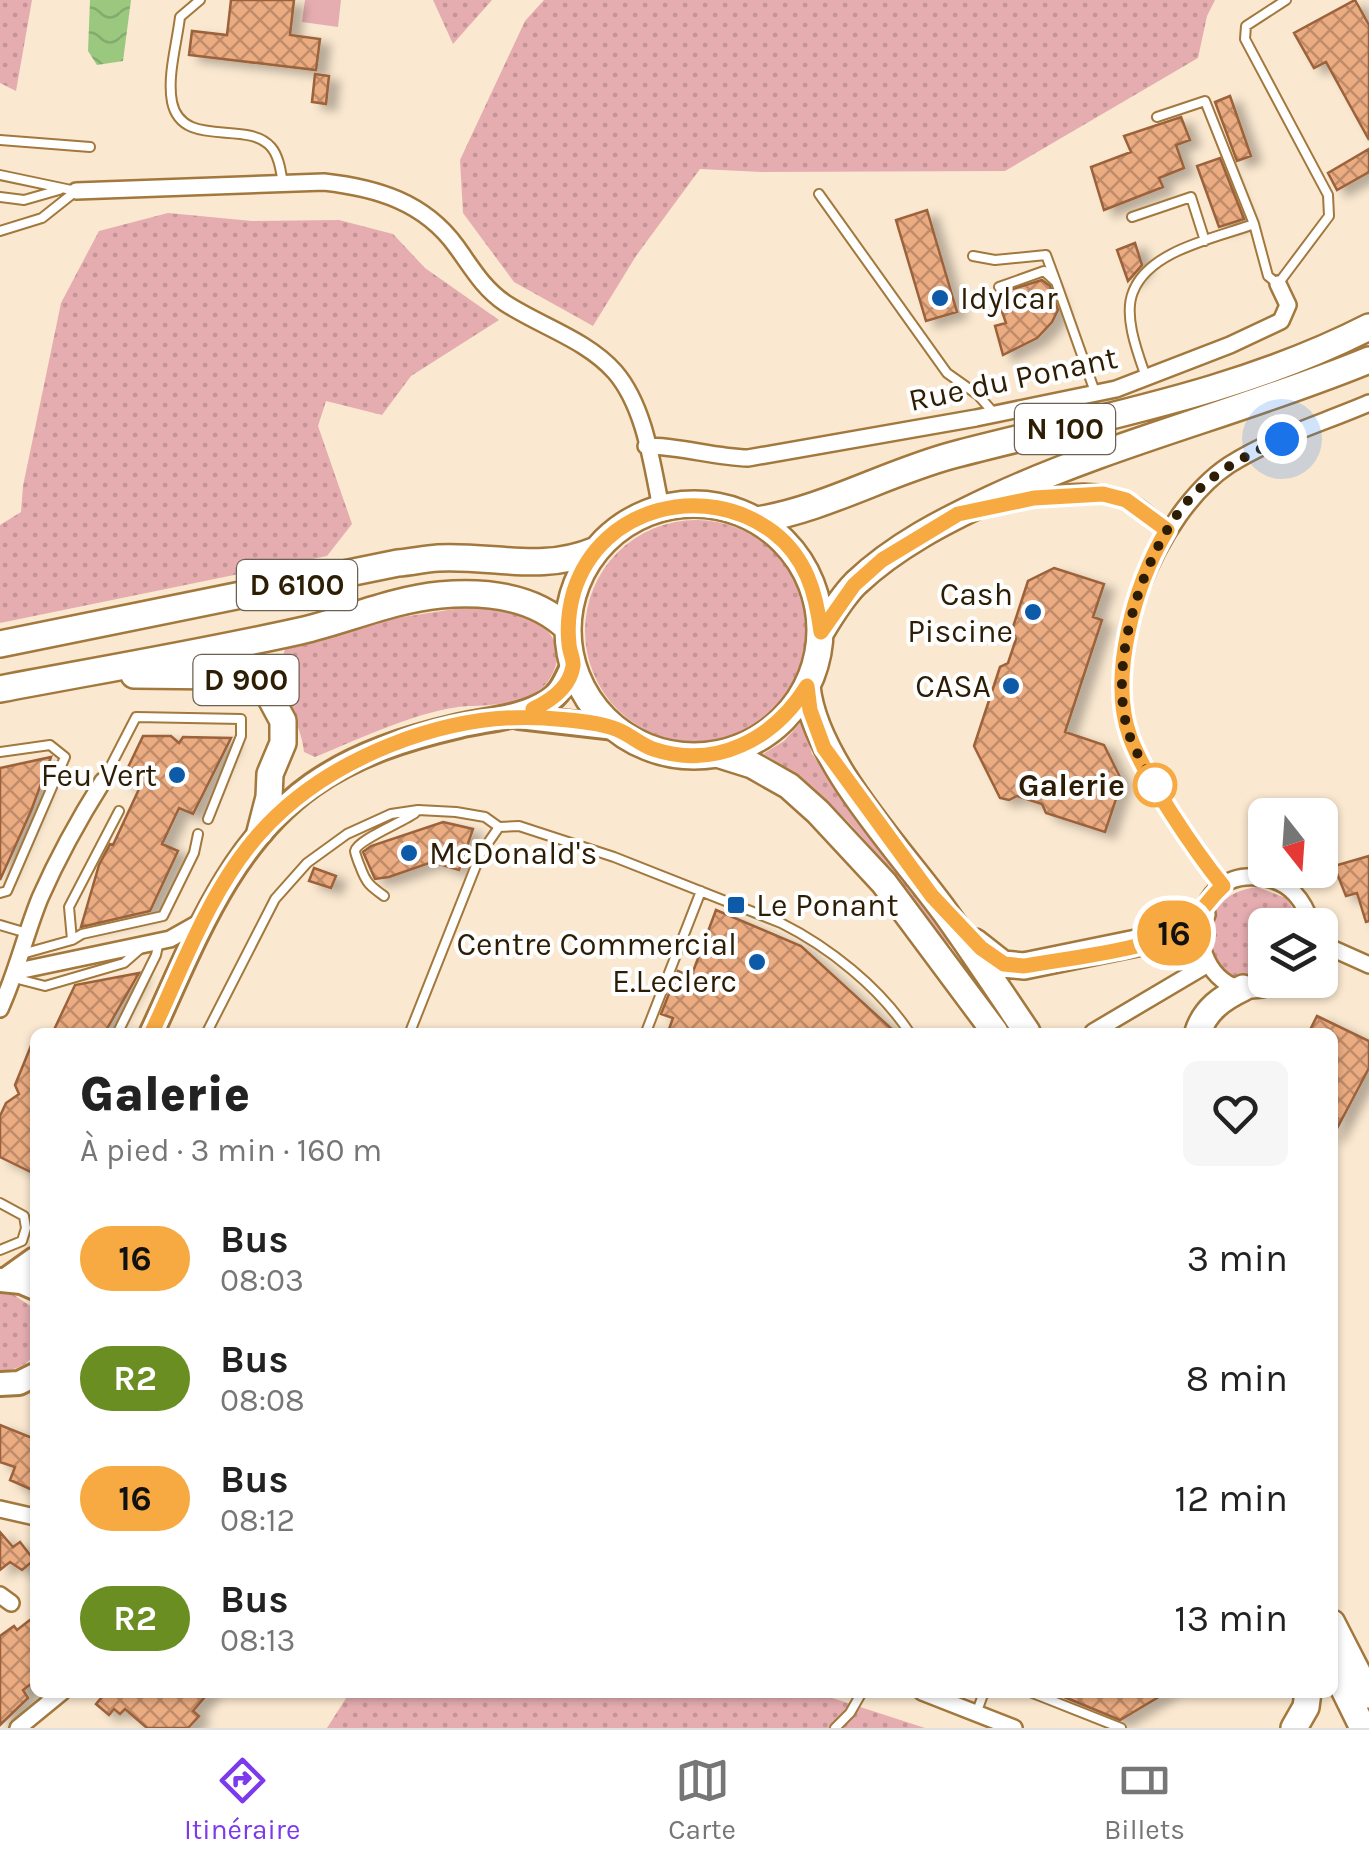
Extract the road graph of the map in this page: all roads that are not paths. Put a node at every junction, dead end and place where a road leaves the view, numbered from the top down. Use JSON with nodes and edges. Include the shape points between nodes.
{"nodes":[{"id":1,"x":200,"y":0,"type":"edge"},
{"id":2,"x":1286,"y":0,"type":"edge"},
{"id":3,"x":1157,"y":117,"type":"dead end"},
{"id":4,"x":0,"y":140,"type":"edge"},
{"id":5,"x":90,"y":147,"type":"dead end"},
{"id":6,"x":0,"y":175,"type":"edge"},
{"id":7,"x":283,"y":184,"type":"junction"},
{"id":8,"x":69,"y":190,"type":"junction"},
{"id":9,"x":819,"y":194,"type":"dead end"},
{"id":10,"x":0,"y":196,"type":"edge"},
{"id":11,"x":1132,"y":217,"type":"dead end"},
{"id":12,"x":1254,"y":224,"type":"junction"},
{"id":13,"x":0,"y":231,"type":"edge"},
{"id":14,"x":1206,"y":241,"type":"junction"},
{"id":15,"x":973,"y":256,"type":"dead end"},
{"id":16,"x":1056,"y":282,"type":"junction"},
{"id":17,"x":1278,"y":284,"type":"junction"},
{"id":18,"x":998,"y":287,"type":"dead end"},
{"id":19,"x":1369,"y":327,"type":"edge"},
{"id":20,"x":1369,"y":360,"type":"edge"},
{"id":21,"x":1146,"y":377,"type":"junction"},
{"id":22,"x":1095,"y":393,"type":"junction"},
{"id":23,"x":1368,"y":408,"type":"edge"},
{"id":24,"x":995,"y":414,"type":"junction"},
{"id":25,"x":646,"y":446,"type":"junction"},
{"id":26,"x":662,"y":508,"type":"junction"},
{"id":27,"x":958,"y":514,"type":"junction"},
{"id":28,"x":757,"y":520,"type":"junction"},
{"id":29,"x":1167,"y":530,"type":"junction"},
{"id":30,"x":596,"y":550,"type":"junction"},
{"id":31,"x":568,"y":629,"type":"junction"},
{"id":32,"x":821,"y":632,"type":"junction"},
{"id":33,"x":0,"y":644,"type":"edge"},
{"id":34,"x":573,"y":665,"type":"junction"},
{"id":35,"x":74,"y":675,"type":"junction"},
{"id":36,"x":807,"y":686,"type":"junction"},
{"id":37,"x":0,"y":689,"type":"edge"},
{"id":38,"x":511,"y":717,"type":"junction"},
{"id":39,"x":615,"y":728,"type":"junction"},
{"id":40,"x":0,"y":752,"type":"edge"},
{"id":41,"x":717,"y":754,"type":"junction"},
{"id":42,"x":104,"y":781,"type":"joint"},
{"id":43,"x":418,"y":810,"type":"junction"},
{"id":44,"x":119,"y":811,"type":"dead end"},
{"id":45,"x":208,"y":819,"type":"dead end"},
{"id":46,"x":499,"y":827,"type":"junction"},
{"id":47,"x":260,"y":832,"type":"junction"},
{"id":48,"x":198,"y":834,"type":"dead end"},
{"id":49,"x":1223,"y":886,"type":"junction"},
{"id":50,"x":701,"y":891,"type":"junction"},
{"id":51,"x":0,"y":893,"type":"edge"},
{"id":52,"x":384,"y":896,"type":"dead end"},
{"id":53,"x":1306,"y":908,"type":"edge"},
{"id":54,"x":945,"y":912,"type":"junction"},
{"id":55,"x":1202,"y":914,"type":"junction"},
{"id":56,"x":205,"y":919,"type":"junction"},
{"id":57,"x":0,"y":925,"type":"edge"},
{"id":58,"x":28,"y":932,"type":"junction"},
{"id":59,"x":72,"y":940,"type":"junction"},
{"id":60,"x":152,"y":943,"type":"junction"},
{"id":61,"x":1338,"y":950,"type":"edge"},
{"id":62,"x":22,"y":954,"type":"junction"},
{"id":63,"x":1208,"y":964,"type":"junction"},
{"id":64,"x":1369,"y":965,"type":"edge"},
{"id":65,"x":11,"y":974,"type":"edge"},
{"id":66,"x":1243,"y":988,"type":"junction"},
{"id":67,"x":1248,"y":989,"type":"edge"},
{"id":68,"x":0,"y":1008,"type":"edge"},
{"id":69,"x":120,"y":1028,"type":"edge"},
{"id":70,"x":154,"y":1028,"type":"edge"},
{"id":71,"x":208,"y":1028,"type":"edge"},
{"id":72,"x":412,"y":1028,"type":"edge"},
{"id":73,"x":648,"y":1028,"type":"edge"},
{"id":74,"x":906,"y":1028,"type":"edge"},
{"id":75,"x":992,"y":1028,"type":"edge"},
{"id":76,"x":1025,"y":1028,"type":"edge"},
{"id":77,"x":1101,"y":1028,"type":"edge"},
{"id":78,"x":1200,"y":1028,"type":"edge"},
{"id":79,"x":0,"y":1203,"type":"edge"},
{"id":80,"x":0,"y":1250,"type":"edge"},
{"id":81,"x":30,"y":1262,"type":"edge"},
{"id":82,"x":3,"y":1280,"type":"edge"},
{"id":83,"x":30,"y":1287,"type":"edge"},
{"id":84,"x":30,"y":1378,"type":"edge"},
{"id":85,"x":0,"y":1384,"type":"edge"},
{"id":86,"x":0,"y":1508,"type":"edge"},
{"id":87,"x":30,"y":1516,"type":"edge"},
{"id":88,"x":1338,"y":1635,"type":"edge"},
{"id":89,"x":1338,"y":1677,"type":"edge"},
{"id":90,"x":1369,"y":1695,"type":"edge"},
{"id":91,"x":55,"y":1698,"type":"edge"},
{"id":92,"x":859,"y":1698,"type":"edge"},
{"id":93,"x":937,"y":1698,"type":"edge"},
{"id":94,"x":982,"y":1698,"type":"edge"},
{"id":95,"x":1045,"y":1698,"type":"edge"},
{"id":96,"x":1307,"y":1698,"type":"edge"},
{"id":97,"x":976,"y":1714,"type":"junction"},
{"id":98,"x":18,"y":1728,"type":"edge"},
{"id":99,"x":835,"y":1728,"type":"edge"},
{"id":100,"x":1014,"y":1728,"type":"edge"},
{"id":101,"x":1121,"y":1728,"type":"edge"},
{"id":102,"x":1294,"y":1728,"type":"edge"},
{"id":103,"x":1363,"y":1728,"type":"edge"}],
"edges":[{"from":1,"to":7,"type":"lane","via":[[180,17],[174,110],[186,124],[273,148]]},
{"from":2,"to":17,"type":"lane","via":[[1246,26],[1245,40],[1328,196],[1330,216]]},
{"from":3,"to":12,"type":"lane","via":[[1204,100]]},
{"from":4,"to":5,"type":"lane"},
{"from":6,"to":8,"type":"lane"},
{"from":7,"to":8,"type":"street"},
{"from":7,"to":25,"type":"street","via":[[356,186],[429,216],[481,284],[615,372]]},
{"from":8,"to":10,"type":"lane","via":[[24,200]]},
{"from":8,"to":13,"type":"lane","via":[[42,218]]},
{"from":9,"to":24,"type":"lane","via":[[947,372]]},
{"from":11,"to":14,"type":"lane","via":[[1192,198]]},
{"from":12,"to":14,"type":"lane"},
{"from":12,"to":17,"type":"lane","via":[[1268,276]]},
{"from":14,"to":21,"type":"lane","via":[[1167,257],[1144,274],[1132,294],[1130,313]]},
{"from":15,"to":16,"type":"lane","via":[[1046,254]]},
{"from":16,"to":18,"type":"lane","via":[[1044,271]]},
{"from":16,"to":22,"type":"lane"},
{"from":17,"to":21,"type":"street","name":"Rue du Ponant","via":[[1288,305],[1281,322]]},
{"from":19,"to":28,"type":"main road","number":"N 100","via":[[1251,377],[953,456]]},
{"from":20,"to":27,"type":"main road","number":"N 100","via":[[1092,456]]},
{"from":21,"to":22,"type":"street","name":"Rue du Ponant"},
{"from":22,"to":24,"type":"street","name":"Rue du Ponant"},
{"from":23,"to":29,"type":"street","via":[[1246,455],[1186,502]]},
{"from":24,"to":25,"type":"street","name":"Rue du Ponant","via":[[748,458]]},
{"from":25,"to":26,"type":"street"},
{"from":26,"to":28,"type":"main road","number":"N 100","via":[[694,503]]},
{"from":26,"to":30,"type":"main road","number":"N 100","via":[[637,517]]},
{"from":27,"to":29,"type":"street","via":[[1034,498],[1103,494],[1126,500]]},
{"from":27,"to":32,"type":"main road","number":"N 100","via":[[882,560],[854,585]]},
{"from":28,"to":32,"type":"main road","number":"N 100","via":[[804,567]]},
{"from":29,"to":49,"type":"street","via":[[1134,613],[1124,654],[1123,705],[1148,772]]},
{"from":30,"to":31,"type":"main road","number":"N 100","via":[[575,588]]},
{"from":30,"to":33,"type":"main road","number":"D 6100","via":[[541,564],[438,558],[398,564]]},
{"from":31,"to":34,"type":"main road","number":"N 100"},
{"from":31,"to":35,"type":"main road","number":"D 6100","via":[[540,606],[514,599],[441,595]]},
{"from":32,"to":36,"type":"main road","number":"N 100"},
{"from":34,"to":38,"type":"main road","number":"D 900","via":[[556,695]]},
{"from":34,"to":39,"type":"main road","number":"N 100","via":[[582,689]]},
{"from":35,"to":37,"type":"main road","number":"D 6100"},
{"from":35,"to":47,"type":"main road","number":"D 900","via":[[254,682],[283,721]]},
{"from":36,"to":41,"type":"main road","number":"N 100","via":[[779,723]]},
{"from":36,"to":54,"type":"main road","via":[[824,748]]},
{"from":38,"to":39,"type":"main road","number":"D 900"},
{"from":38,"to":47,"type":"main road","number":"D 900","via":[[386,746],[310,786]]},
{"from":39,"to":41,"type":"main road","number":"N 100","via":[[663,752]]},
{"from":40,"to":51,"type":"lane","via":[[50,745],[65,757]]},
{"from":41,"to":75,"type":"main road","via":[[789,786],[818,812],[904,908]]},
{"from":42,"to":45,"type":"lane","via":[[136,717],[241,719],[241,736]]},
{"from":42,"to":58,"type":"street","via":[[72,830]]},
{"from":43,"to":46,"type":"lane","via":[[485,817]]},
{"from":43,"to":52,"type":"lane","via":[[357,846],[366,885]]},
{"from":43,"to":71,"type":"lane","via":[[347,834],[306,863],[275,899]]},
{"from":44,"to":59,"type":"lane","via":[[69,907]]},
{"from":46,"to":50,"type":"lane","via":[[520,826]]},
{"from":46,"to":72,"type":"lane","via":[[481,853]]},
{"from":47,"to":56,"type":"main road","number":"D 900"},
{"from":48,"to":59,"type":"lane","via":[[163,916]]},
{"from":49,"to":53,"type":"street","via":[[1254,876],[1285,885]]},
{"from":49,"to":55,"type":"street"},
{"from":50,"to":73,"type":"lane"},
{"from":50,"to":74,"type":"lane","via":[[804,934]]},
{"from":54,"to":55,"type":"main road","via":[[992,956],[1024,966],[1166,937]]},
{"from":54,"to":76,"type":"main road"},
{"from":55,"to":63,"type":"street","via":[[1200,948]]},
{"from":56,"to":60,"type":"street","via":[[181,936]]},
{"from":56,"to":70,"type":"main road","number":"D 900"},
{"from":57,"to":58,"type":"lane"},
{"from":58,"to":62,"type":"street"},
{"from":59,"to":62,"type":"lane"},
{"from":60,"to":65,"type":"street"},
{"from":60,"to":69,"type":"lane"},
{"from":61,"to":64,"type":"street"},
{"from":62,"to":65,"type":"street"},
{"from":63,"to":66,"type":"street"},
{"from":63,"to":77,"type":"street"},
{"from":65,"to":68,"type":"street"},
{"from":66,"to":67,"type":"street"},
{"from":66,"to":78,"type":"main road","via":[[1220,1000]]},
{"from":79,"to":80,"type":"lane","via":[[24,1216],[26,1228],[22,1241]]},
{"from":81,"to":82,"type":"main road"},
{"from":82,"to":83,"type":"main road"},
{"from":84,"to":85,"type":"main road"},
{"from":86,"to":87,"type":"street"},
{"from":88,"to":90,"type":"main road"},
{"from":89,"to":103,"type":"main road"},
{"from":91,"to":98,"type":"street"},
{"from":92,"to":99,"type":"lane"},
{"from":93,"to":97,"type":"street"},
{"from":94,"to":97,"type":"lane"},
{"from":95,"to":101,"type":"lane"},
{"from":96,"to":102,"type":"main road"},
{"from":97,"to":100,"type":"street"}]}
